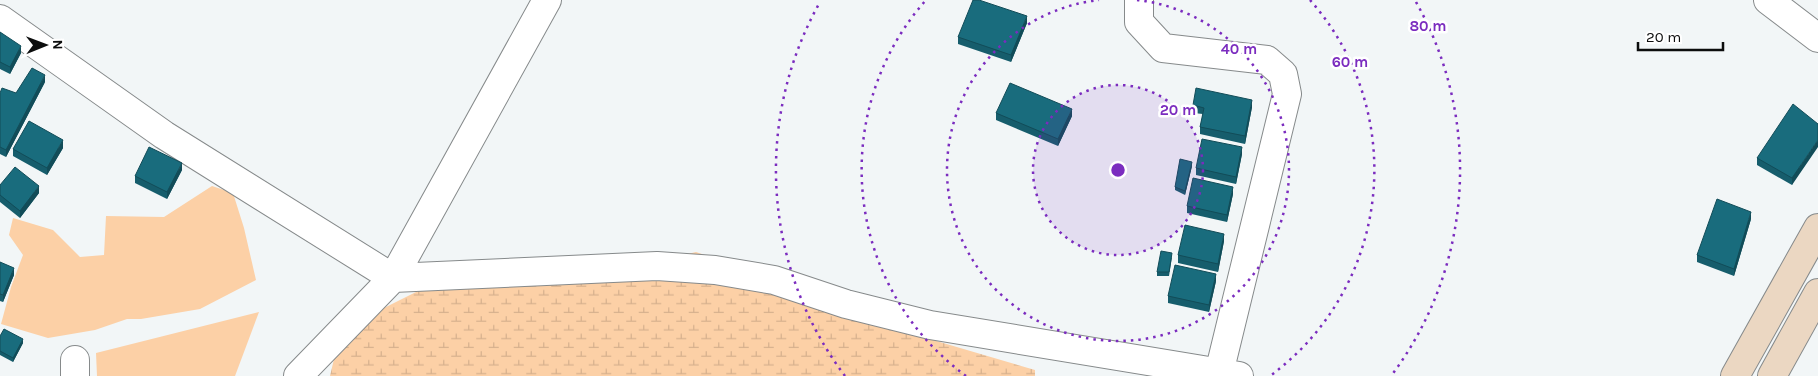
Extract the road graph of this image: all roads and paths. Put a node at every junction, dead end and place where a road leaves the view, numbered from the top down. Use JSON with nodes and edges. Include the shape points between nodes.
{"nodes":[{"id":1,"x":548,"y":0,"type":"edge"},
{"id":2,"x":1139,"y":0,"type":"edge"},
{"id":3,"x":1768,"y":0,"type":"edge"},
{"id":4,"x":0,"y":19,"type":"edge"},
{"id":5,"x":1818,"y":38,"type":"edge"},
{"id":6,"x":1818,"y":228,"type":"edge"},
{"id":7,"x":393,"y":278,"type":"junction"},
{"id":8,"x":1818,"y":293,"type":"edge"},
{"id":9,"x":1229,"y":374,"type":"edge"},
{"id":10,"x":298,"y":376,"type":"edge"},
{"id":11,"x":1735,"y":376,"type":"edge"},
{"id":12,"x":1772,"y":376,"type":"edge"}],
"edges":[{"from":1,"to":7,"type":"street"},
{"from":2,"to":9,"type":"street","via":[[1138,22],[1163,48],[1267,60],[1284,74],[1287,94]]},
{"from":3,"to":5,"type":"street"},
{"from":4,"to":7,"type":"street","via":[[164,135]]},
{"from":6,"to":11,"type":"main road"},
{"from":7,"to":9,"type":"street","via":[[657,266],[715,270],[774,280],[846,304],[930,325]]},
{"from":7,"to":10,"type":"street"},
{"from":8,"to":12,"type":"main road"}]}
